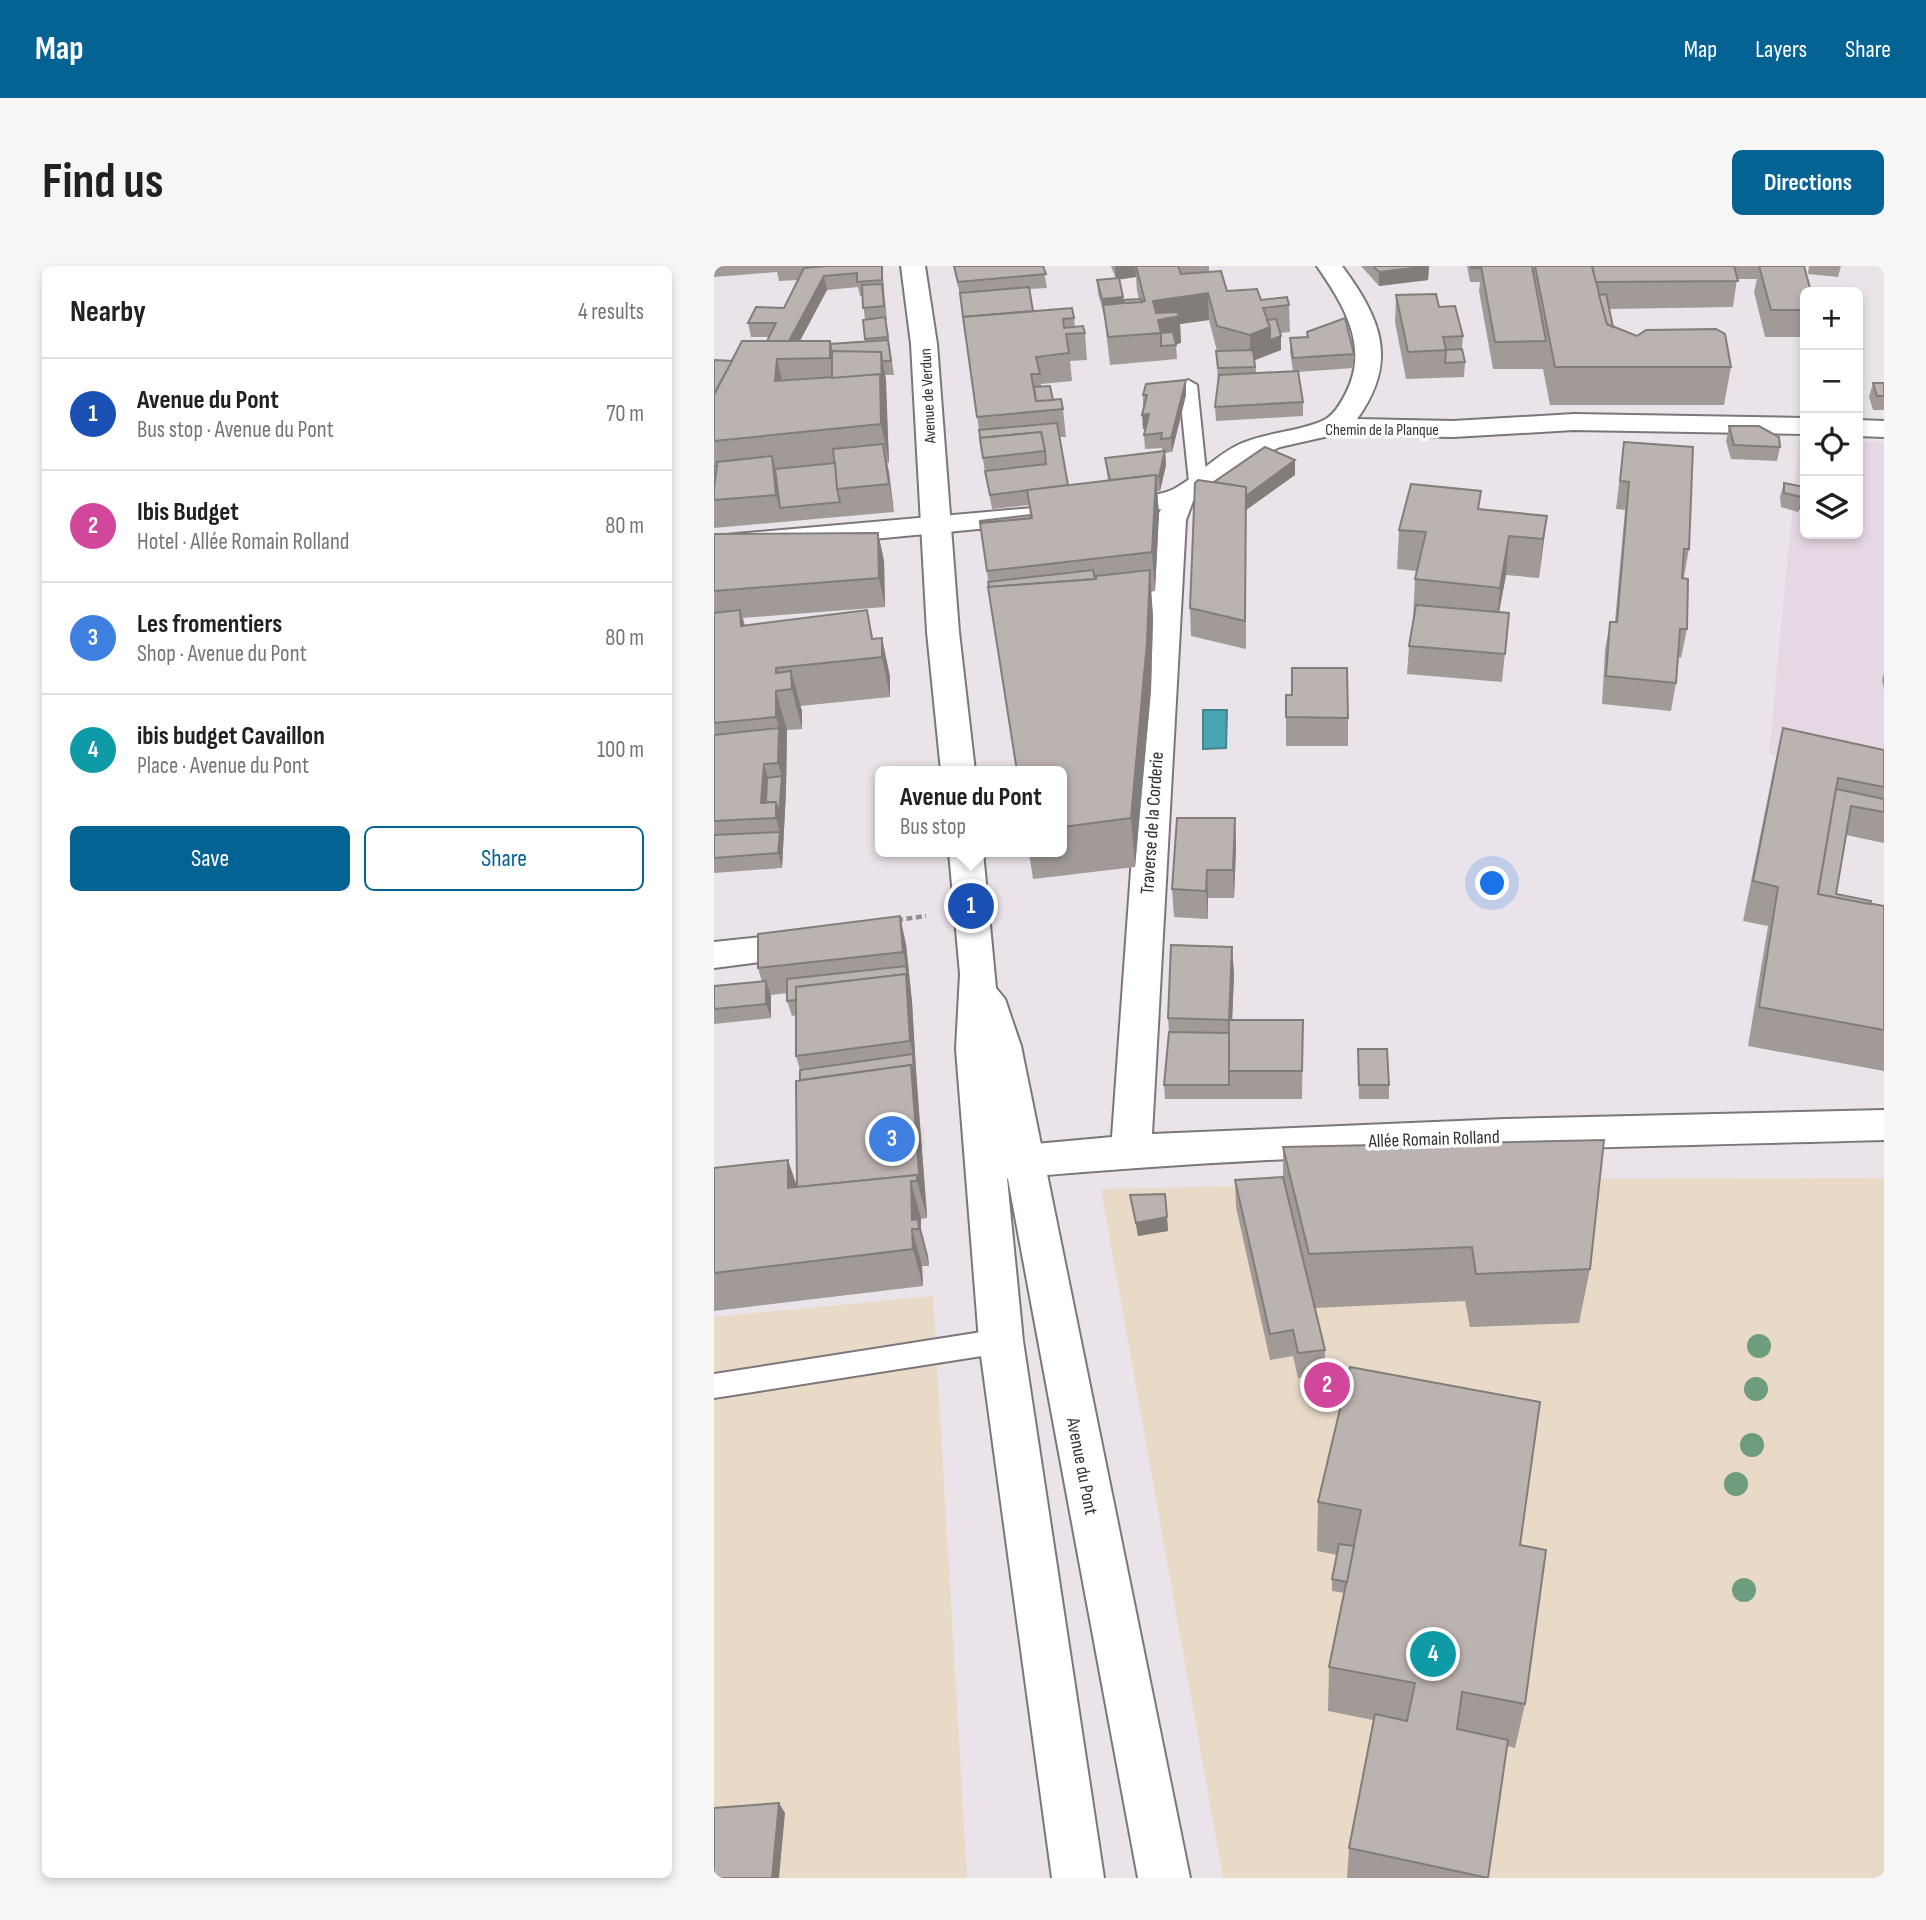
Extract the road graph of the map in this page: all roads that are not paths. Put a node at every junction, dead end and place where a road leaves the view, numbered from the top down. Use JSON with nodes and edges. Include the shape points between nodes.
{"nodes":[{"id":1,"x":913,"y":266,"type":"edge"},
{"id":2,"x":1329,"y":266,"type":"edge"},
{"id":3,"x":1188,"y":385,"type":"edge"},
{"id":4,"x":1800,"y":426,"type":"edge"},
{"id":5,"x":1333,"y":427,"type":"junction"},
{"id":6,"x":1863,"y":428,"type":"edge"},
{"id":7,"x":1884,"y":429,"type":"edge"},
{"id":8,"x":1190,"y":489,"type":"junction"},
{"id":9,"x":936,"y":527,"type":"junction"},
{"id":10,"x":714,"y":545,"type":"edge"},
{"id":11,"x":957,"y":766,"type":"edge"},
{"id":12,"x":966,"y":857,"type":"edge"},
{"id":13,"x":881,"y":937,"type":"edge"},
{"id":14,"x":714,"y":955,"type":"edge"},
{"id":15,"x":1884,"y":1125,"type":"edge"},
{"id":16,"x":1130,"y":1152,"type":"junction"},
{"id":17,"x":1004,"y":1162,"type":"junction"},
{"id":18,"x":1000,"y":1341,"type":"junction"},
{"id":19,"x":714,"y":1386,"type":"edge"},
{"id":20,"x":1078,"y":1878,"type":"edge"},
{"id":21,"x":1164,"y":1878,"type":"edge"}],
"edges":[{"from":1,"to":9,"type":"street","name":"Avenue de Verdun","via":[[924,344]]},
{"from":2,"to":5,"type":"street","via":[[1356,306],[1366,332],[1368,370],[1363,393],[1350,414]]},
{"from":3,"to":8,"type":"lane"},
{"from":4,"to":5,"type":"street","name":"Chemin de la Planque","via":[[1574,422],[1453,429]]},
{"from":5,"to":8,"type":"street","name":"Chemin de la Planque","via":[[1272,440],[1241,454]]},
{"from":6,"to":7,"type":"street"},
{"from":8,"to":9,"type":"street","name":"Chemin de la Planque","via":[[1155,503]]},
{"from":8,"to":16,"type":"street","name":"Traverse de la Corderie","via":[[1171,520]]},
{"from":9,"to":10,"type":"street","name":"Chemin de la Planque"},
{"from":9,"to":11,"type":"street"},
{"from":12,"to":17,"type":"street","name":"Avenue du Pont","via":[[978,974],[975,1049]]},
{"from":13,"to":14,"type":"street"},
{"from":15,"to":16,"type":"street","name":"Allée Romain Rolland","via":[[1505,1135]]},
{"from":16,"to":17,"type":"street","name":"Allée Romain Rolland"},
{"from":17,"to":18,"type":"street","name":"Avenue du Pont"},
{"from":17,"to":21,"type":"street","name":"Avenue du Pont"},
{"from":18,"to":19,"type":"lane"},
{"from":18,"to":20,"type":"street","name":"Avenue du Pont"}]}
